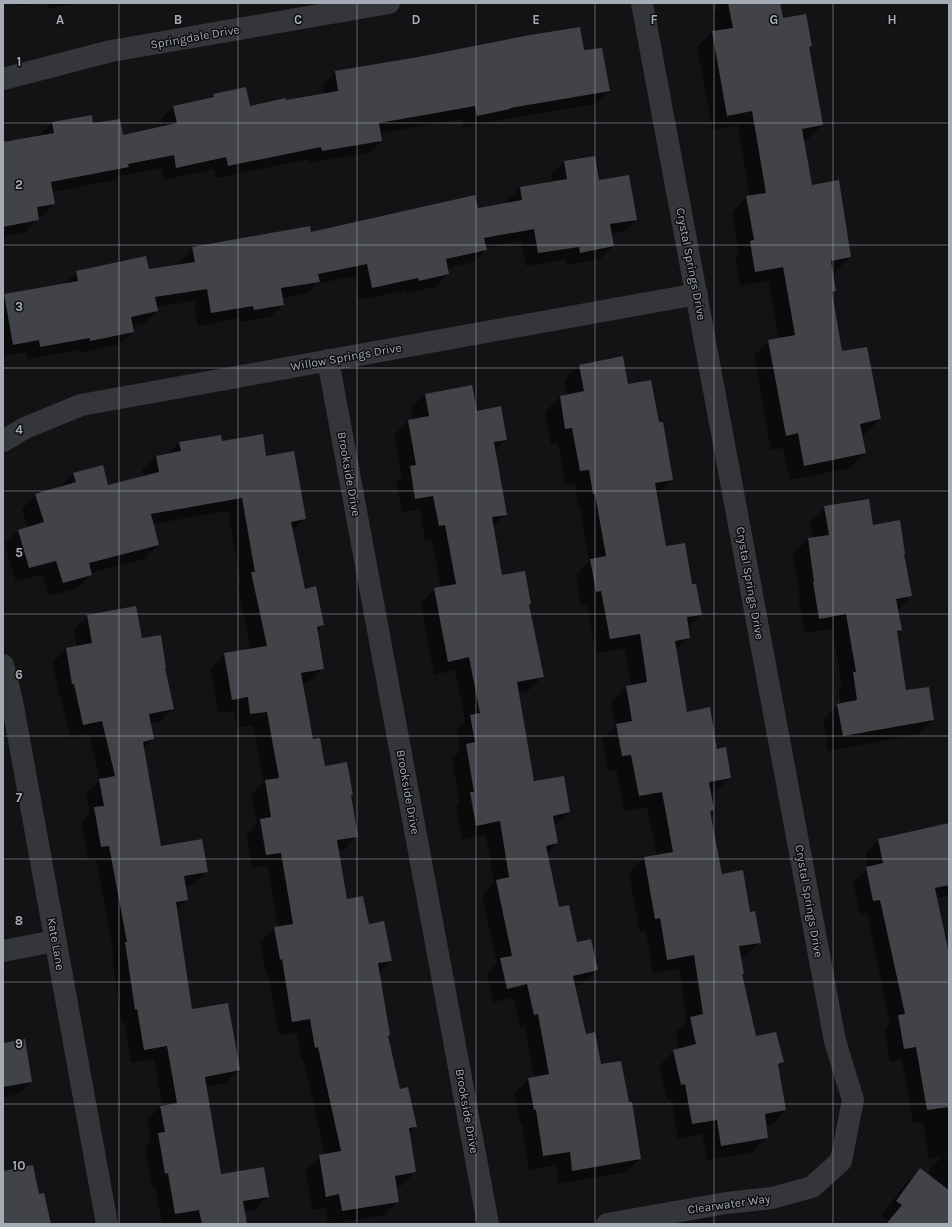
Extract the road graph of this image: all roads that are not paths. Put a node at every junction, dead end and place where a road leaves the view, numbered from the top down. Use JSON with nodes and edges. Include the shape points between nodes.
{"nodes":[{"id":1,"x":389,"y":3,"type":"edge"},
{"id":2,"x":642,"y":3,"type":"edge"},
{"id":3,"x":3,"y":79,"type":"edge"},
{"id":4,"x":697,"y":294,"type":"junction"},
{"id":5,"x":328,"y":360,"type":"junction"},
{"id":6,"x":3,"y":441,"type":"edge"},
{"id":7,"x":3,"y":665,"type":"edge"},
{"id":8,"x":55,"y":941,"type":"junction"},
{"id":9,"x":3,"y":951,"type":"edge"},
{"id":10,"x":841,"y":1161,"type":"joint"},
{"id":11,"x":107,"y":1224,"type":"edge"},
{"id":12,"x":488,"y":1224,"type":"edge"},
{"id":13,"x":607,"y":1224,"type":"edge"}],
"edges":[{"from":1,"to":3,"type":"street","name":"Springdale Drive","via":[[111,51]]},
{"from":2,"to":4,"type":"street","name":"Crystal Springs Drive"},
{"from":4,"to":5,"type":"street","name":"Willow Springs Drive"},
{"from":4,"to":10,"type":"street","name":"Crystal Springs Drive","via":[[835,1041],[852,1100]]},
{"from":5,"to":6,"type":"street","name":"Willow Springs Drive","via":[[81,405],[25,428]]},
{"from":5,"to":12,"type":"street","name":"Brookside Drive"},
{"from":7,"to":8,"type":"street","name":"Kate Lane","via":[[12,701]]},
{"from":8,"to":9,"type":"street"},
{"from":8,"to":11,"type":"street","name":"Kate Lane"},
{"from":10,"to":13,"type":"street","name":"Clearwater Way","via":[[812,1187],[772,1198],[726,1202]]}]}
